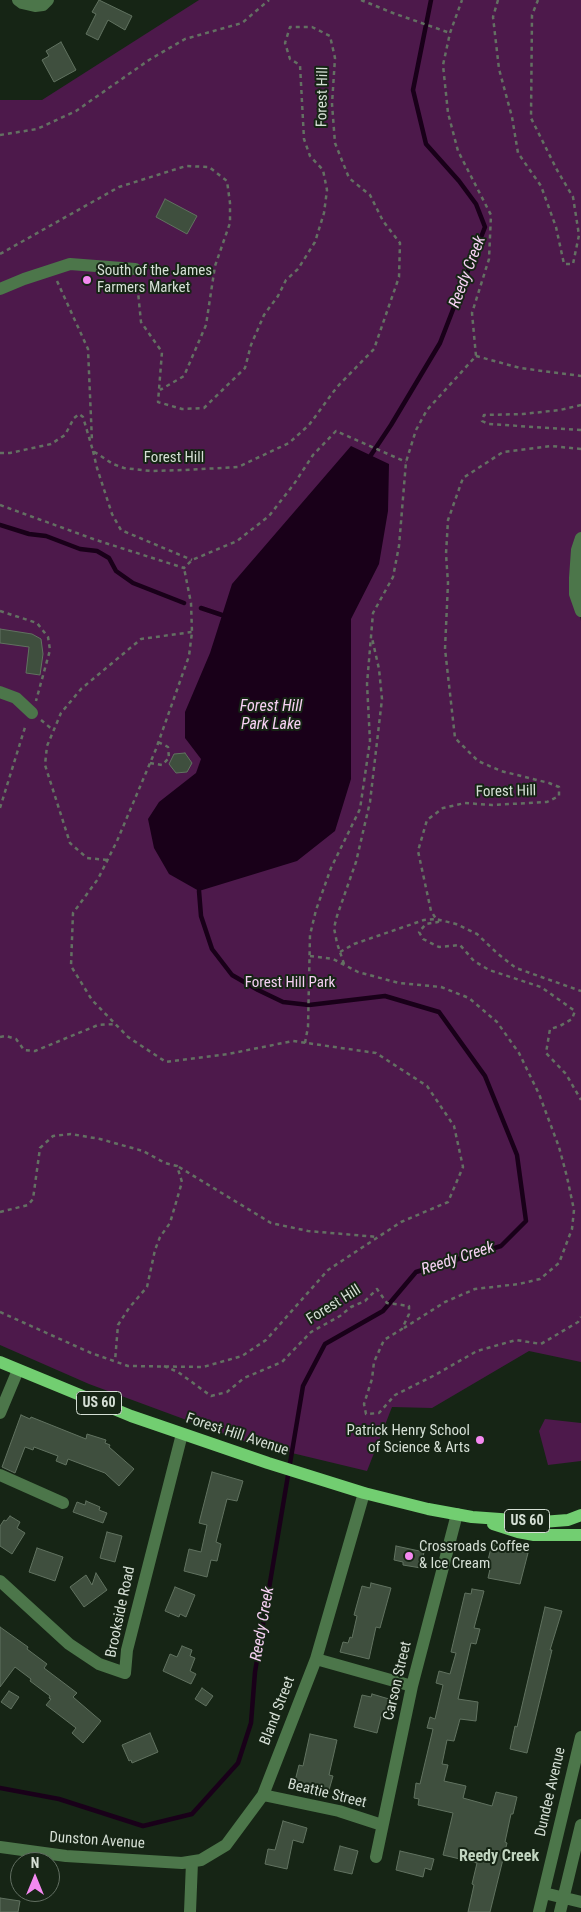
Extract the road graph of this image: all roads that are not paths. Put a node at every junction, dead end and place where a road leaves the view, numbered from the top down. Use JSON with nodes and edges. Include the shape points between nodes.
{"nodes":[{"id":1,"x":18,"y":0,"type":"edge"},
{"id":2,"x":48,"y":0,"type":"edge"},
{"id":3,"x":135,"y":269,"type":"road end"},
{"id":4,"x":0,"y":289,"type":"edge"},
{"id":5,"x":581,"y":538,"type":"edge"},
{"id":6,"x":581,"y":611,"type":"edge"},
{"id":7,"x":0,"y":692,"type":"edge"},
{"id":8,"x":32,"y":713,"type":"dead end"},
{"id":9,"x":0,"y":1362,"type":"edge"},
{"id":10,"x":18,"y":1370,"type":"junction"},
{"id":11,"x":0,"y":1413,"type":"edge"},
{"id":12,"x":182,"y":1434,"type":"junction"},
{"id":13,"x":0,"y":1475,"type":"edge"},
{"id":14,"x":364,"y":1493,"type":"junction"},
{"id":15,"x":63,"y":1503,"type":"dead end"},
{"id":16,"x":457,"y":1514,"type":"junction"},
{"id":17,"x":581,"y":1515,"type":"edge"},
{"id":18,"x":472,"y":1517,"type":"junction"},
{"id":19,"x":581,"y":1535,"type":"edge"},
{"id":20,"x":0,"y":1581,"type":"edge"},
{"id":21,"x":316,"y":1659,"type":"junction"},
{"id":22,"x":412,"y":1686,"type":"junction"},
{"id":23,"x":581,"y":1737,"type":"edge"},
{"id":24,"x":264,"y":1795,"type":"junction"},
{"id":25,"x":382,"y":1825,"type":"junction"},
{"id":26,"x":581,"y":1825,"type":"edge"},
{"id":27,"x":0,"y":1847,"type":"edge"},
{"id":28,"x":376,"y":1858,"type":"dead end"},
{"id":29,"x":192,"y":1862,"type":"junction"},
{"id":30,"x":544,"y":1893,"type":"junction"},
{"id":31,"x":563,"y":1898,"type":"junction"},
{"id":32,"x":581,"y":1902,"type":"edge"},
{"id":33,"x":190,"y":1912,"type":"edge"},
{"id":34,"x":539,"y":1912,"type":"edge"},
{"id":35,"x":560,"y":1912,"type":"edge"}],
"edges":[{"from":1,"to":2,"type":"street","via":[[35,6],[44,5]]},
{"from":3,"to":4,"type":"street","via":[[70,264]]},
{"from":5,"to":6,"type":"street","via":[[575,578],[575,594]]},
{"from":7,"to":8,"type":"street","via":[[16,698]]},
{"from":9,"to":10,"type":"main road","name":"Forest Hill Avenue","number":"US 60"},
{"from":10,"to":11,"type":"street"},
{"from":10,"to":12,"type":"main road","name":"Forest Hill Avenue","number":"US 60"},
{"from":12,"to":14,"type":"main road","name":"Forest Hill Avenue","number":"US 60"},
{"from":12,"to":20,"type":"street","name":"Brookside Road","via":[[127,1650],[125,1673],[99,1664],[69,1644]]},
{"from":13,"to":15,"type":"street"},
{"from":14,"to":16,"type":"main road","name":"Forest Hill Avenue","number":"US 60"},
{"from":14,"to":21,"type":"street","name":"Bland Street"},
{"from":16,"to":18,"type":"main road","name":"Forest Hill Avenue","number":"US 60"},
{"from":16,"to":22,"type":"street","name":"Carson Street"},
{"from":17,"to":18,"type":"main road","name":"Forest Hill Avenue","number":"US 60","via":[[568,1520],[542,1522]]},
{"from":18,"to":19,"type":"main road","name":"Forest Hill Avenue","number":"US 60","via":[[534,1535]]},
{"from":21,"to":22,"type":"street"},
{"from":21,"to":24,"type":"street","name":"Bland Street"},
{"from":22,"to":25,"type":"street","name":"Carson Street"},
{"from":23,"to":30,"type":"street","name":"Dundee Avenue"},
{"from":24,"to":25,"type":"street","name":"Beattie Street","via":[[339,1811]]},
{"from":24,"to":29,"type":"street","name":"Bland Street","via":[[226,1845],[210,1856]]},
{"from":25,"to":28,"type":"street","name":"Carson Street"},
{"from":26,"to":31,"type":"street"},
{"from":27,"to":29,"type":"street","name":"Dunston Avenue","via":[[100,1859]]},
{"from":29,"to":33,"type":"street"},
{"from":30,"to":31,"type":"street"},
{"from":30,"to":34,"type":"street","name":"Dundee Avenue"},
{"from":31,"to":32,"type":"street"},
{"from":31,"to":35,"type":"street"}]}
